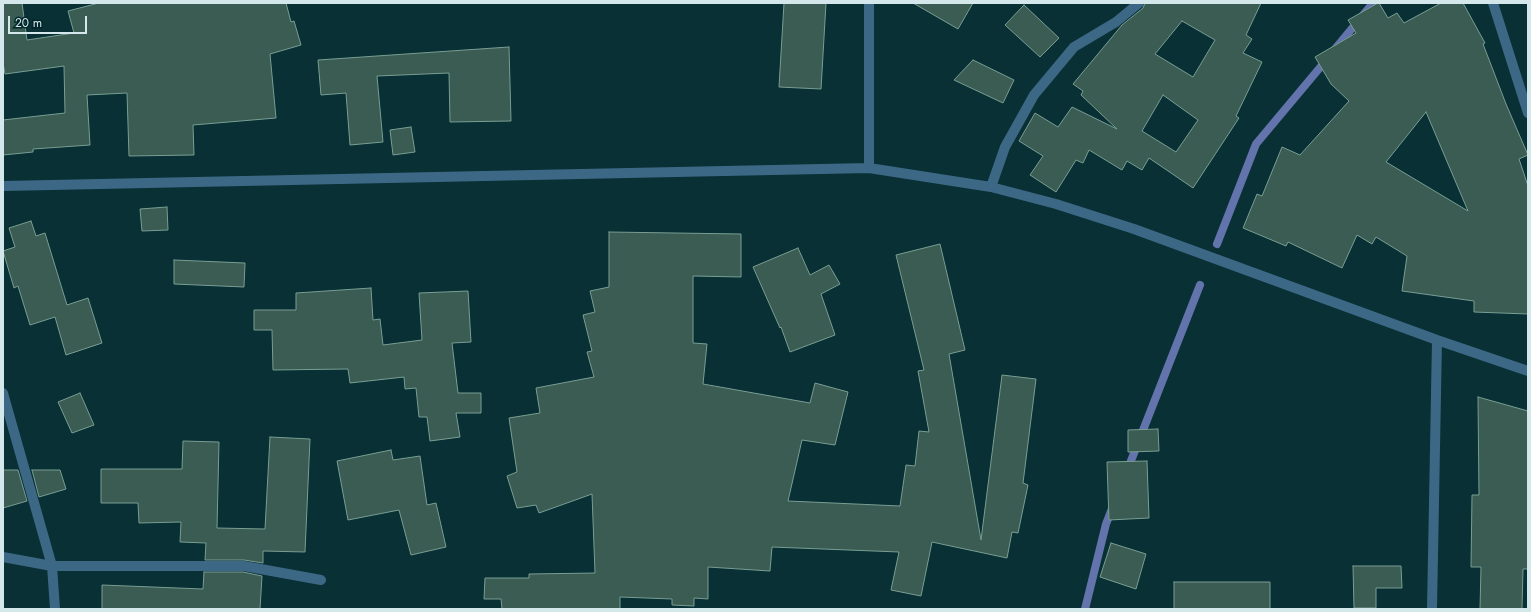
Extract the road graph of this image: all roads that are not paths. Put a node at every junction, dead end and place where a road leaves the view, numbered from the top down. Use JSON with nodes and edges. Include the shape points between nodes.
{"nodes":[{"id":1,"x":869,"y":3,"type":"edge"},
{"id":2,"x":1139,"y":3,"type":"edge"},
{"id":3,"x":1493,"y":3,"type":"edge"},
{"id":4,"x":1528,"y":113,"type":"edge"},
{"id":5,"x":869,"y":168,"type":"junction"},
{"id":6,"x":3,"y":186,"type":"edge"},
{"id":7,"x":991,"y":187,"type":"junction"},
{"id":8,"x":1436,"y":340,"type":"junction"},
{"id":9,"x":1528,"y":371,"type":"edge"},
{"id":10,"x":3,"y":393,"type":"edge"},
{"id":11,"x":3,"y":557,"type":"edge"},
{"id":12,"x":52,"y":566,"type":"junction"},
{"id":13,"x":321,"y":580,"type":"dead end"},
{"id":14,"x":55,"y":609,"type":"edge"},
{"id":15,"x":1432,"y":609,"type":"edge"}],
"edges":[{"from":1,"to":5,"type":"street"},
{"from":2,"to":7,"type":"street","via":[[1116,22],[1074,47],[1034,95],[1005,147]]},
{"from":3,"to":4,"type":"street"},
{"from":5,"to":6,"type":"street"},
{"from":5,"to":7,"type":"street"},
{"from":7,"to":8,"type":"street","via":[[1056,204],[1134,229]]},
{"from":8,"to":9,"type":"street"},
{"from":8,"to":15,"type":"street"},
{"from":10,"to":12,"type":"street"},
{"from":11,"to":12,"type":"street"},
{"from":12,"to":13,"type":"street","via":[[244,566]]},
{"from":12,"to":14,"type":"street"}]}
